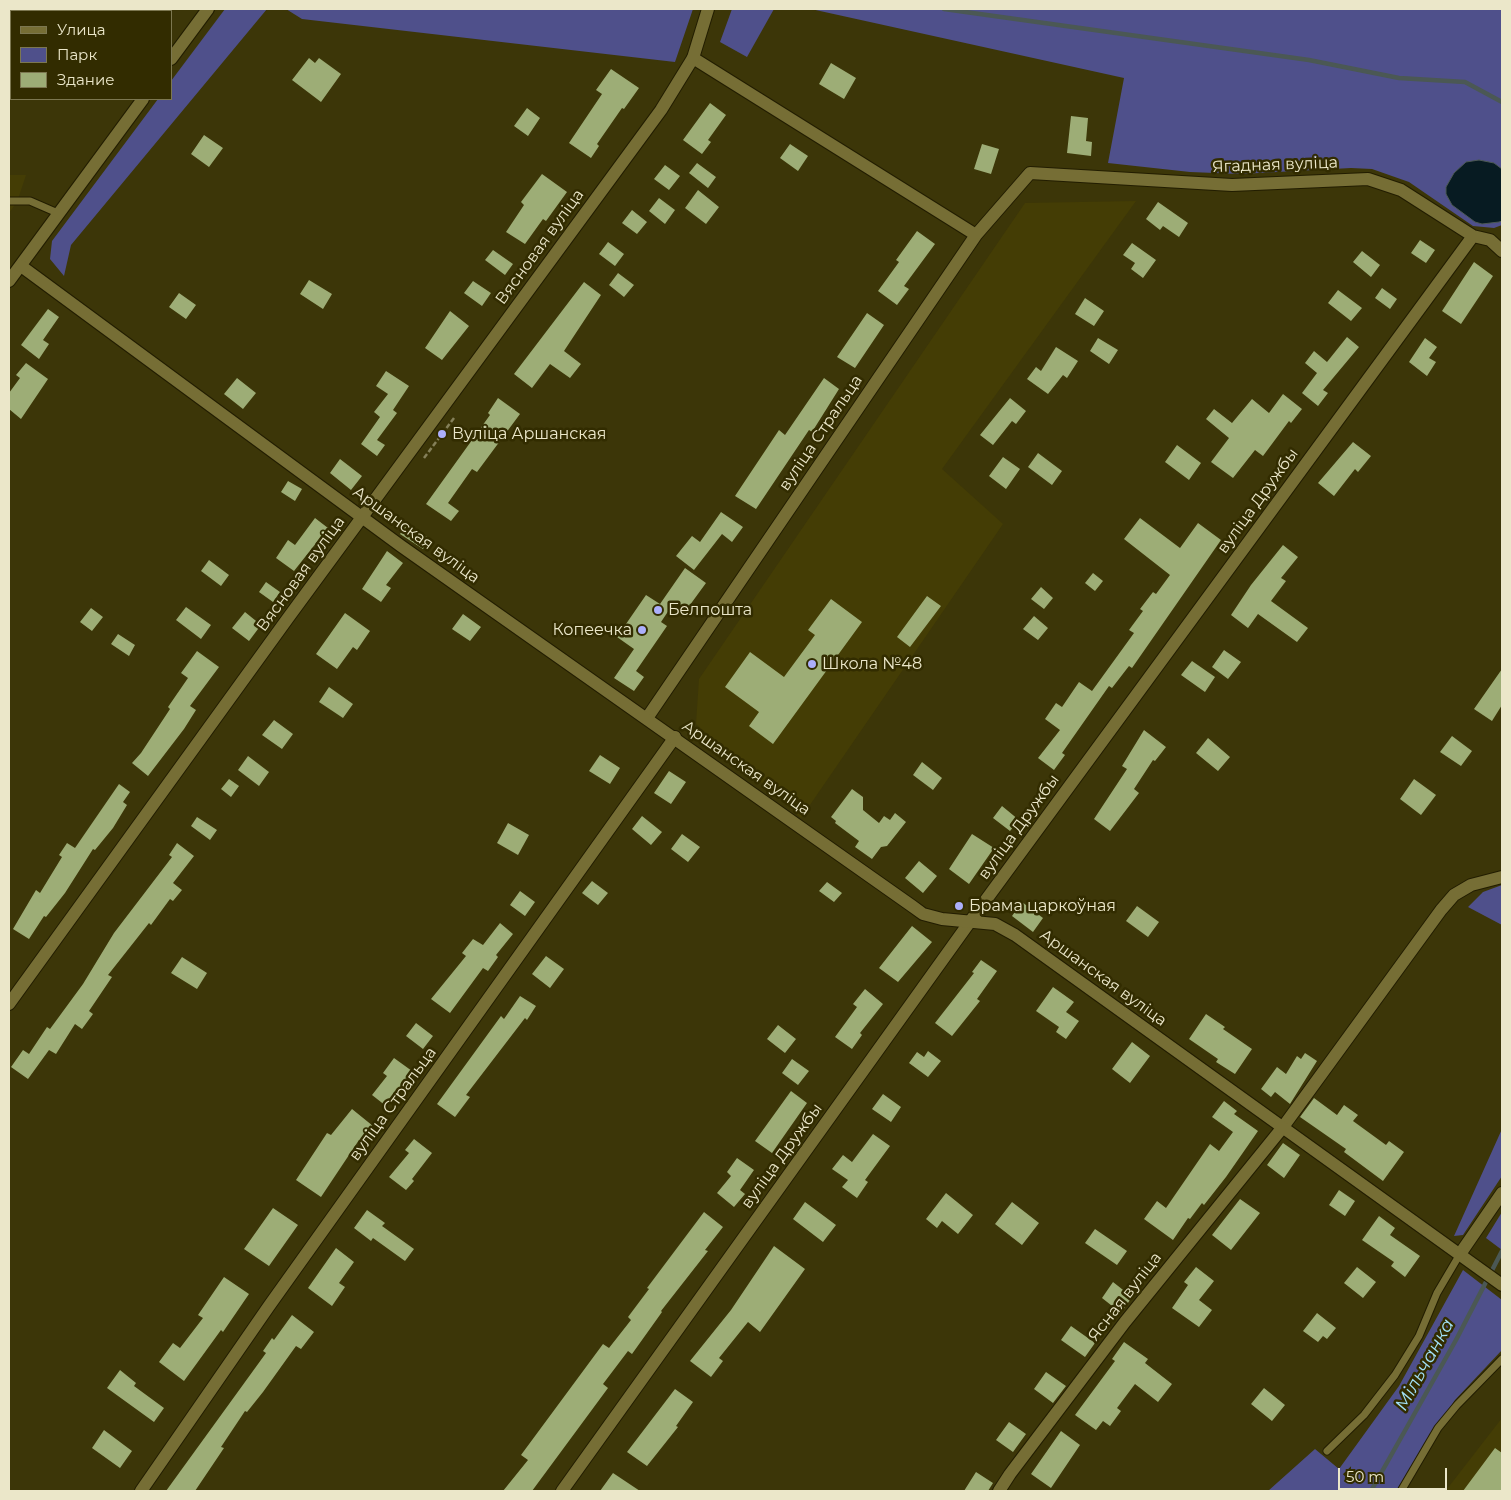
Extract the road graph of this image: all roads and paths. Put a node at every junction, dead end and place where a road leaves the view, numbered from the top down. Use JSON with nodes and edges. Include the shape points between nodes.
{"nodes":[{"id":1,"x":208,"y":9,"type":"edge"},
{"id":2,"x":708,"y":9,"type":"edge"},
{"id":3,"x":693,"y":58,"type":"junction"},
{"id":4,"x":172,"y":59,"type":"edge"},
{"id":5,"x":142,"y":100,"type":"edge"},
{"id":6,"x":1030,"y":172,"type":"joint"},
{"id":7,"x":9,"y":201,"type":"edge"},
{"id":8,"x":60,"y":214,"type":"junction"},
{"id":9,"x":976,"y":235,"type":"junction"},
{"id":10,"x":1473,"y":236,"type":"junction"},
{"id":11,"x":1496,"y":238,"type":"edge"},
{"id":12,"x":1502,"y":251,"type":"edge"},
{"id":13,"x":21,"y":266,"type":"junction"},
{"id":14,"x":9,"y":281,"type":"edge"},
{"id":15,"x":454,"y":418,"type":"dead end"},
{"id":16,"x":424,"y":458,"type":"dead end"},
{"id":17,"x":363,"y":516,"type":"junction"},
{"id":18,"x":290,"y":587,"type":"dead end"},
{"id":19,"x":265,"y":621,"type":"dead end"},
{"id":20,"x":647,"y":718,"type":"junction"},
{"id":21,"x":675,"y":737,"type":"junction"},
{"id":22,"x":1502,"y":877,"type":"edge"},
{"id":23,"x":969,"y":923,"type":"junction"},
{"id":24,"x":9,"y":1004,"type":"edge"},
{"id":25,"x":1282,"y":1127,"type":"junction"},
{"id":26,"x":1502,"y":1193,"type":"edge"},
{"id":27,"x":1465,"y":1257,"type":"junction"},
{"id":28,"x":1502,"y":1285,"type":"edge"},
{"id":29,"x":1502,"y":1359,"type":"edge"},
{"id":30,"x":1327,"y":1451,"type":"dead end"},
{"id":31,"x":141,"y":1491,"type":"edge"},
{"id":32,"x":562,"y":1491,"type":"edge"},
{"id":33,"x":999,"y":1491,"type":"edge"},
{"id":34,"x":1401,"y":1491,"type":"edge"}],
"edges":[{"from":1,"to":4,"type":"street"},
{"from":2,"to":3,"type":"street","name":"Вясновая вуліца"},
{"from":3,"to":9,"type":"street"},
{"from":3,"to":17,"type":"street","name":"Вясновая вуліца","via":[[661,110]]},
{"from":5,"to":8,"type":"street"},
{"from":6,"to":9,"type":"street","name":"вуліца Стральца"},
{"from":6,"to":10,"type":"street","name":"Ягадная вуліца","via":[[1232,185],[1368,179],[1401,190]]},
{"from":7,"to":8,"type":"lane","via":[[30,201]]},
{"from":8,"to":13,"type":"street"},
{"from":9,"to":20,"type":"street","name":"вуліца Стральца"},
{"from":10,"to":11,"type":"street","name":"Ягадная вуліца"},
{"from":10,"to":23,"type":"street","name":"вуліца Дружбы"},
{"from":11,"to":12,"type":"street","name":"Ягадная вуліца"},
{"from":13,"to":14,"type":"street"},
{"from":13,"to":17,"type":"street","name":"Аршанская вуліца"},
{"from":15,"to":16,"type":"path"},
{"from":17,"to":20,"type":"street","name":"Аршанская вуліца"},
{"from":17,"to":24,"type":"street","name":"Вясновая вуліца"},
{"from":18,"to":19,"type":"path"},
{"from":20,"to":21,"type":"street","name":"Аршанская вуліца"},
{"from":21,"to":23,"type":"street","name":"Аршанская вуліца","via":[[923,914]]},
{"from":21,"to":31,"type":"street","name":"вуліца Стральца"},
{"from":22,"to":25,"type":"street","name":"Ясная вуліца","via":[[1471,885],[1454,895]]},
{"from":23,"to":25,"type":"street","name":"Аршанская вуліца","via":[[995,924],[1015,935]]},
{"from":23,"to":32,"type":"street","name":"вуліца Дружбы"},
{"from":25,"to":27,"type":"street","name":"Аршанская вуліца"},
{"from":25,"to":33,"type":"street","name":"Ясная вуліца","via":[[1125,1322]]},
{"from":26,"to":27,"type":"street"},
{"from":27,"to":28,"type":"street","name":"Аршанская вуліца"},
{"from":27,"to":30,"type":"lane","via":[[1437,1293],[1419,1336],[1395,1375],[1364,1415]]},
{"from":29,"to":34,"type":"lane","via":[[1438,1428]]}]}
